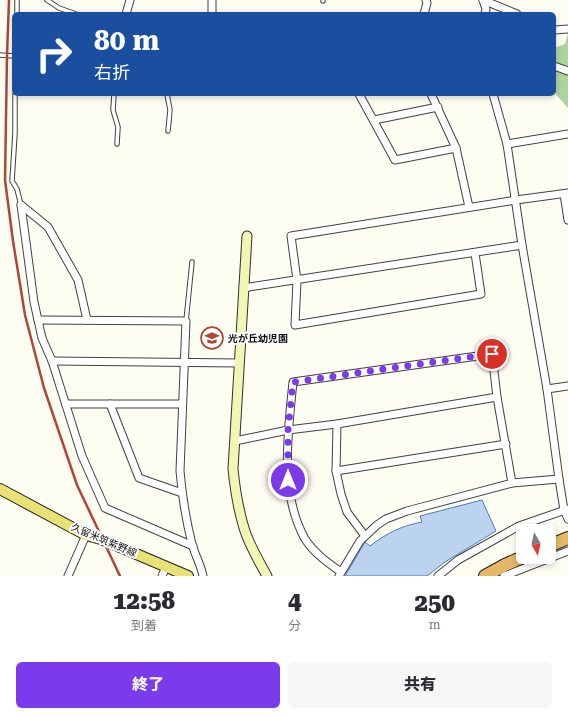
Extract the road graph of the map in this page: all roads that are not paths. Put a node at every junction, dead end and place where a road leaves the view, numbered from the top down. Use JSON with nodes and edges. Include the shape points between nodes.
{"nodes":[{"id":1,"x":17,"y":0,"type":"edge"},
{"id":2,"x":47,"y":0,"type":"edge"},
{"id":3,"x":130,"y":0,"type":"edge"},
{"id":4,"x":212,"y":0,"type":"edge"},
{"id":5,"x":426,"y":0,"type":"edge"},
{"id":6,"x":483,"y":0,"type":"edge"},
{"id":7,"x":17,"y":12,"type":"edge"},
{"id":8,"x":70,"y":12,"type":"edge"},
{"id":9,"x":127,"y":12,"type":"edge"},
{"id":10,"x":212,"y":12,"type":"edge"},
{"id":11,"x":425,"y":12,"type":"edge"},
{"id":12,"x":485,"y":12,"type":"edge"},
{"id":13,"x":512,"y":12,"type":"edge"},
{"id":14,"x":568,"y":29,"type":"edge"},
{"id":15,"x":556,"y":30,"type":"edge"},
{"id":16,"x":0,"y":55,"type":"edge"},
{"id":17,"x":12,"y":56,"type":"edge"},
{"id":18,"x":556,"y":67,"type":"edge"},
{"id":19,"x":568,"y":71,"type":"edge"},
{"id":20,"x":15,"y":96,"type":"edge"},
{"id":21,"x":114,"y":96,"type":"edge"},
{"id":22,"x":167,"y":96,"type":"edge"},
{"id":23,"x":360,"y":96,"type":"edge"},
{"id":24,"x":432,"y":96,"type":"edge"},
{"id":25,"x":494,"y":96,"type":"edge"},
{"id":26,"x":438,"y":107,"type":"junction"},
{"id":27,"x":374,"y":120,"type":"junction"},
{"id":28,"x":168,"y":131,"type":"dead end"},
{"id":29,"x":568,"y":134,"type":"edge"},
{"id":30,"x":117,"y":144,"type":"dead end"},
{"id":31,"x":508,"y":144,"type":"junction"},
{"id":32,"x":456,"y":148,"type":"junction"},
{"id":33,"x":566,"y":194,"type":"edge"},
{"id":34,"x":516,"y":200,"type":"junction"},
{"id":35,"x":21,"y":205,"type":"junction"},
{"id":36,"x":469,"y":207,"type":"junction"},
{"id":37,"x":568,"y":220,"type":"edge"},
{"id":38,"x":246,"y":236,"type":"dead end"},
{"id":39,"x":522,"y":245,"type":"junction"},
{"id":40,"x":475,"y":253,"type":"junction"},
{"id":41,"x":192,"y":262,"type":"dead end"},
{"id":42,"x":297,"y":280,"type":"junction"},
{"id":43,"x":243,"y":288,"type":"junction"},
{"id":44,"x":38,"y":320,"type":"junction"},
{"id":45,"x":87,"y":320,"type":"junction"},
{"id":46,"x":186,"y":321,"type":"junction"},
{"id":47,"x":52,"y":361,"type":"junction"},
{"id":48,"x":184,"y":361,"type":"junction"},
{"id":49,"x":240,"y":363,"type":"junction"},
{"id":50,"x":568,"y":386,"type":"edge"},
{"id":51,"x":547,"y":389,"type":"junction"},
{"id":52,"x":497,"y":397,"type":"junction"},
{"id":53,"x":66,"y":404,"type":"junction"},
{"id":54,"x":110,"y":404,"type":"junction"},
{"id":55,"x":182,"y":404,"type":"junction"},
{"id":56,"x":337,"y":424,"type":"junction"},
{"id":57,"x":288,"y":430,"type":"junction"},
{"id":58,"x":235,"y":441,"type":"junction"},
{"id":59,"x":506,"y":444,"type":"junction"},
{"id":60,"x":336,"y":471,"type":"junction"},
{"id":61,"x":559,"y":479,"type":"junction"},
{"id":62,"x":512,"y":483,"type":"junction"},
{"id":63,"x":0,"y":489,"type":"edge"},
{"id":64,"x":182,"y":493,"type":"junction"},
{"id":65,"x":566,"y":510,"type":"edge"},
{"id":66,"x":568,"y":519,"type":"edge"},
{"id":67,"x":86,"y":535,"type":"junction"},
{"id":68,"x":365,"y":536,"type":"junction"},
{"id":69,"x":568,"y":538,"type":"edge"},
{"id":70,"x":556,"y":543,"type":"edge"},
{"id":71,"x":193,"y":546,"type":"junction"},
{"id":72,"x":568,"y":551,"type":"edge"},
{"id":73,"x":516,"y":560,"type":"edge"},
{"id":74,"x":164,"y":572,"type":"edge"},
{"id":75,"x":340,"y":574,"type":"edge"},
{"id":76,"x":68,"y":576,"type":"edge"},
{"id":77,"x":188,"y":576,"type":"edge"},
{"id":78,"x":203,"y":576,"type":"edge"},
{"id":79,"x":267,"y":576,"type":"edge"},
{"id":80,"x":438,"y":576,"type":"edge"},
{"id":81,"x":485,"y":576,"type":"edge"},
{"id":82,"x":504,"y":576,"type":"edge"}],
"edges":[{"from":1,"to":7,"type":"lane"},
{"from":2,"to":8,"type":"lane","via":[[58,8]]},
{"from":3,"to":9,"type":"street"},
{"from":4,"to":10,"type":"street"},
{"from":5,"to":11,"type":"street"},
{"from":6,"to":12,"type":"street"},
{"from":6,"to":13,"type":"street"},
{"from":14,"to":15,"type":"street"},
{"from":16,"to":17,"type":"lane"},
{"from":18,"to":19,"type":"street"},
{"from":20,"to":35,"type":"lane","via":[[12,181]]},
{"from":21,"to":30,"type":"lane","via":[[113,110],[118,127]]},
{"from":22,"to":28,"type":"lane","via":[[170,110]]},
{"from":23,"to":27,"type":"street"},
{"from":24,"to":26,"type":"street"},
{"from":25,"to":31,"type":"street"},
{"from":26,"to":27,"type":"street"},
{"from":26,"to":32,"type":"street"},
{"from":27,"to":32,"type":"street","via":[[395,160]]},
{"from":29,"to":31,"type":"street"},
{"from":31,"to":34,"type":"street"},
{"from":32,"to":36,"type":"street"},
{"from":33,"to":34,"type":"street"},
{"from":33,"to":37,"type":"street"},
{"from":34,"to":36,"type":"street"},
{"from":34,"to":39,"type":"street"},
{"from":35,"to":44,"type":"street"},
{"from":35,"to":45,"type":"street","via":[[48,227],[78,280]]},
{"from":36,"to":42,"type":"street","via":[[291,236]]},
{"from":38,"to":43,"type":"street"},
{"from":39,"to":40,"type":"street"},
{"from":39,"to":51,"type":"street"},
{"from":40,"to":42,"type":"street"},
{"from":40,"to":42,"type":"street","via":[[481,294],[295,325]]},
{"from":41,"to":46,"type":"lane"},
{"from":42,"to":43,"type":"street"},
{"from":43,"to":49,"type":"street"},
{"from":44,"to":45,"type":"street"},
{"from":44,"to":47,"type":"street","via":[[42,338]]},
{"from":45,"to":46,"type":"street"},
{"from":46,"to":48,"type":"street"},
{"from":47,"to":48,"type":"street"},
{"from":47,"to":53,"type":"street"},
{"from":48,"to":49,"type":"street"},
{"from":48,"to":55,"type":"street"},
{"from":49,"to":58,"type":"street"},
{"from":50,"to":51,"type":"street"},
{"from":51,"to":61,"type":"street"},
{"from":52,"to":56,"type":"street"},
{"from":52,"to":57,"type":"street","via":[[492,354],[293,382]]},
{"from":52,"to":59,"type":"street"},
{"from":53,"to":54,"type":"street"},
{"from":53,"to":71,"type":"street","via":[[82,456],[105,508]]},
{"from":54,"to":55,"type":"street"},
{"from":54,"to":64,"type":"street","via":[[139,478]]},
{"from":55,"to":64,"type":"street"},
{"from":56,"to":57,"type":"street"},
{"from":56,"to":60,"type":"street"},
{"from":57,"to":58,"type":"street"},
{"from":57,"to":75,"type":"street","via":[[288,480],[295,515],[306,539],[320,557]]},
{"from":58,"to":79,"type":"street","via":[[233,469],[238,507],[253,551]]},
{"from":59,"to":60,"type":"street"},
{"from":59,"to":62,"type":"street"},
{"from":60,"to":68,"type":"street","via":[[347,512]]},
{"from":61,"to":62,"type":"street"},
{"from":61,"to":65,"type":"street"},
{"from":62,"to":68,"type":"street","via":[[407,511],[386,519]]},
{"from":63,"to":67,"type":"main road","name":"久留米筑紫野線"},
{"from":64,"to":71,"type":"street"},
{"from":65,"to":66,"type":"street"},
{"from":65,"to":80,"type":"street","via":[[519,526],[458,560]]},
{"from":67,"to":74,"type":"main road","name":"久留米筑紫野線","via":[[101,539]]},
{"from":67,"to":76,"type":"street"},
{"from":68,"to":75,"type":"street"},
{"from":69,"to":70,"type":"highway"},
{"from":71,"to":78,"type":"street"},
{"from":72,"to":82,"type":"street"},
{"from":73,"to":81,"type":"highway"},
{"from":74,"to":77,"type":"main road","name":"久留米筑紫野線"}]}
